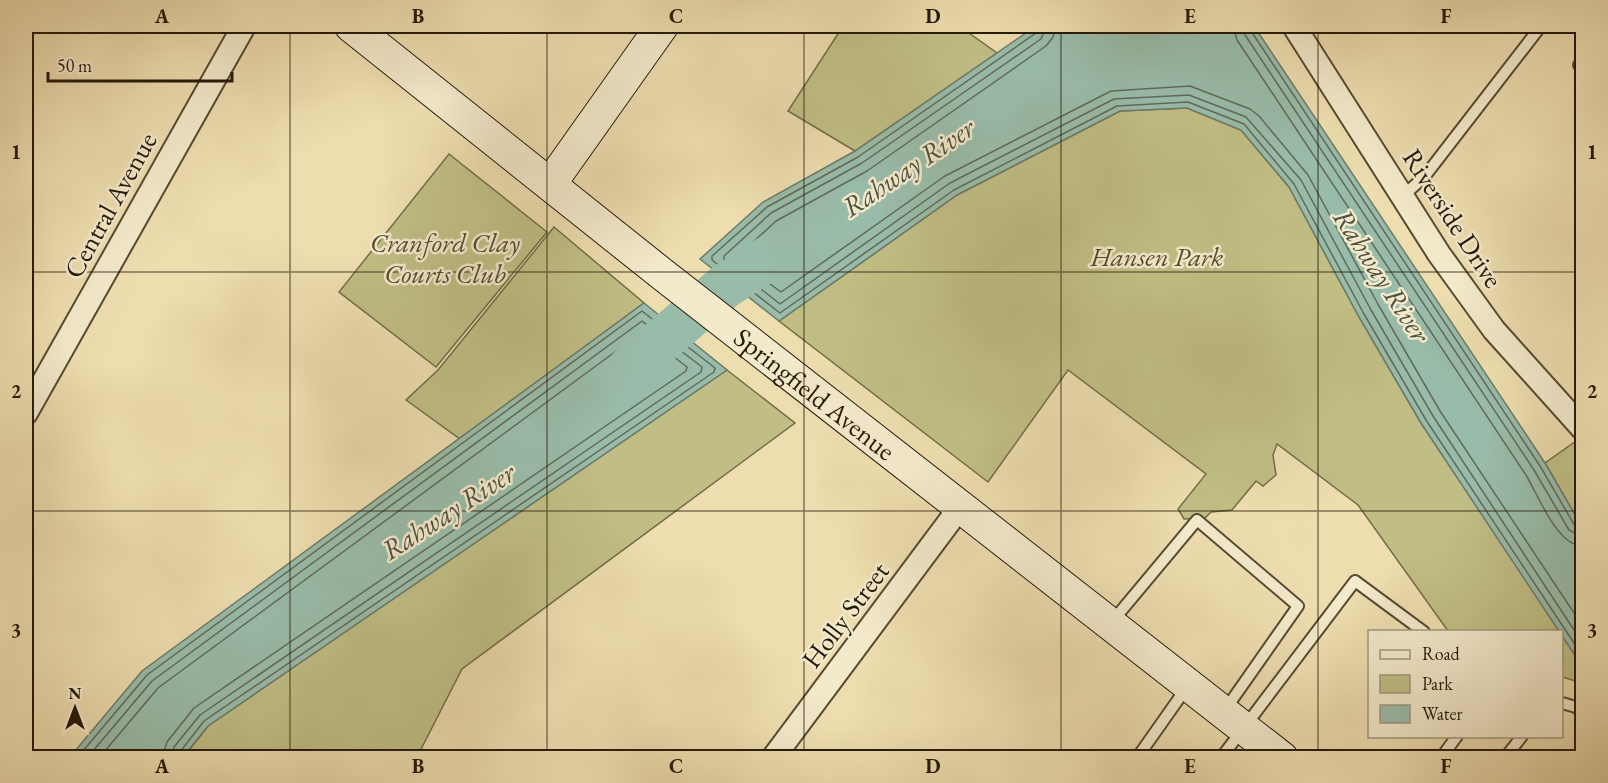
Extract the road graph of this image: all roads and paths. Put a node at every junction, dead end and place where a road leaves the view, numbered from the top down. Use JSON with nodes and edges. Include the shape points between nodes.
{"nodes":[{"id":1,"x":244,"y":26,"type":"edge"},
{"id":2,"x":351,"y":26,"type":"edge"},
{"id":3,"x":662,"y":26,"type":"edge"},
{"id":4,"x":1294,"y":26,"type":"edge"},
{"id":5,"x":1541,"y":26,"type":"edge"},
{"id":6,"x":549,"y":184,"type":"junction"},
{"id":7,"x":1403,"y":196,"type":"junction"},
{"id":8,"x":26,"y":413,"type":"edge"},
{"id":9,"x":1582,"y":428,"type":"edge"},
{"id":10,"x":961,"y":506,"type":"junction"},
{"id":11,"x":1111,"y":624,"type":"junction"},
{"id":12,"x":1421,"y":630,"type":"edge"},
{"id":13,"x":1189,"y":685,"type":"junction"},
{"id":14,"x":1563,"y":704,"type":"edge"},
{"id":15,"x":1582,"y":713,"type":"edge"},
{"id":16,"x":1234,"y":720,"type":"junction"},
{"id":17,"x":1456,"y":738,"type":"edge"},
{"id":18,"x":1520,"y":738,"type":"edge"},
{"id":19,"x":773,"y":758,"type":"edge"},
{"id":20,"x":1137,"y":758,"type":"edge"},
{"id":21,"x":1221,"y":758,"type":"edge"},
{"id":22,"x":1282,"y":758,"type":"edge"},
{"id":23,"x":1441,"y":758,"type":"edge"},
{"id":24,"x":1505,"y":758,"type":"edge"}],
"edges":[{"from":1,"to":8,"type":"street","name":"Central Avenue"},
{"from":2,"to":6,"type":"street","name":"Springfield Avenue"},
{"from":3,"to":6,"type":"street"},
{"from":4,"to":7,"type":"street","name":"Riverside Drive"},
{"from":5,"to":7,"type":"lane","via":[[1425,176]]},
{"from":6,"to":10,"type":"street","name":"Springfield Avenue"},
{"from":7,"to":9,"type":"street","name":"Riverside Drive","via":[[1494,330]]},
{"from":10,"to":11,"type":"street","name":"Springfield Avenue"},
{"from":10,"to":19,"type":"street","name":"Holly Street"},
{"from":11,"to":13,"type":"street","name":"Springfield Avenue"},
{"from":11,"to":16,"type":"lane","via":[[1197,520],[1298,606]]},
{"from":12,"to":16,"type":"lane","via":[[1355,581]]},
{"from":13,"to":16,"type":"street","name":"Springfield Avenue"},
{"from":13,"to":20,"type":"lane"},
{"from":14,"to":15,"type":"lane"},
{"from":16,"to":21,"type":"lane"},
{"from":16,"to":22,"type":"street","name":"Springfield Avenue"},
{"from":17,"to":23,"type":"lane"},
{"from":18,"to":24,"type":"lane"}]}
